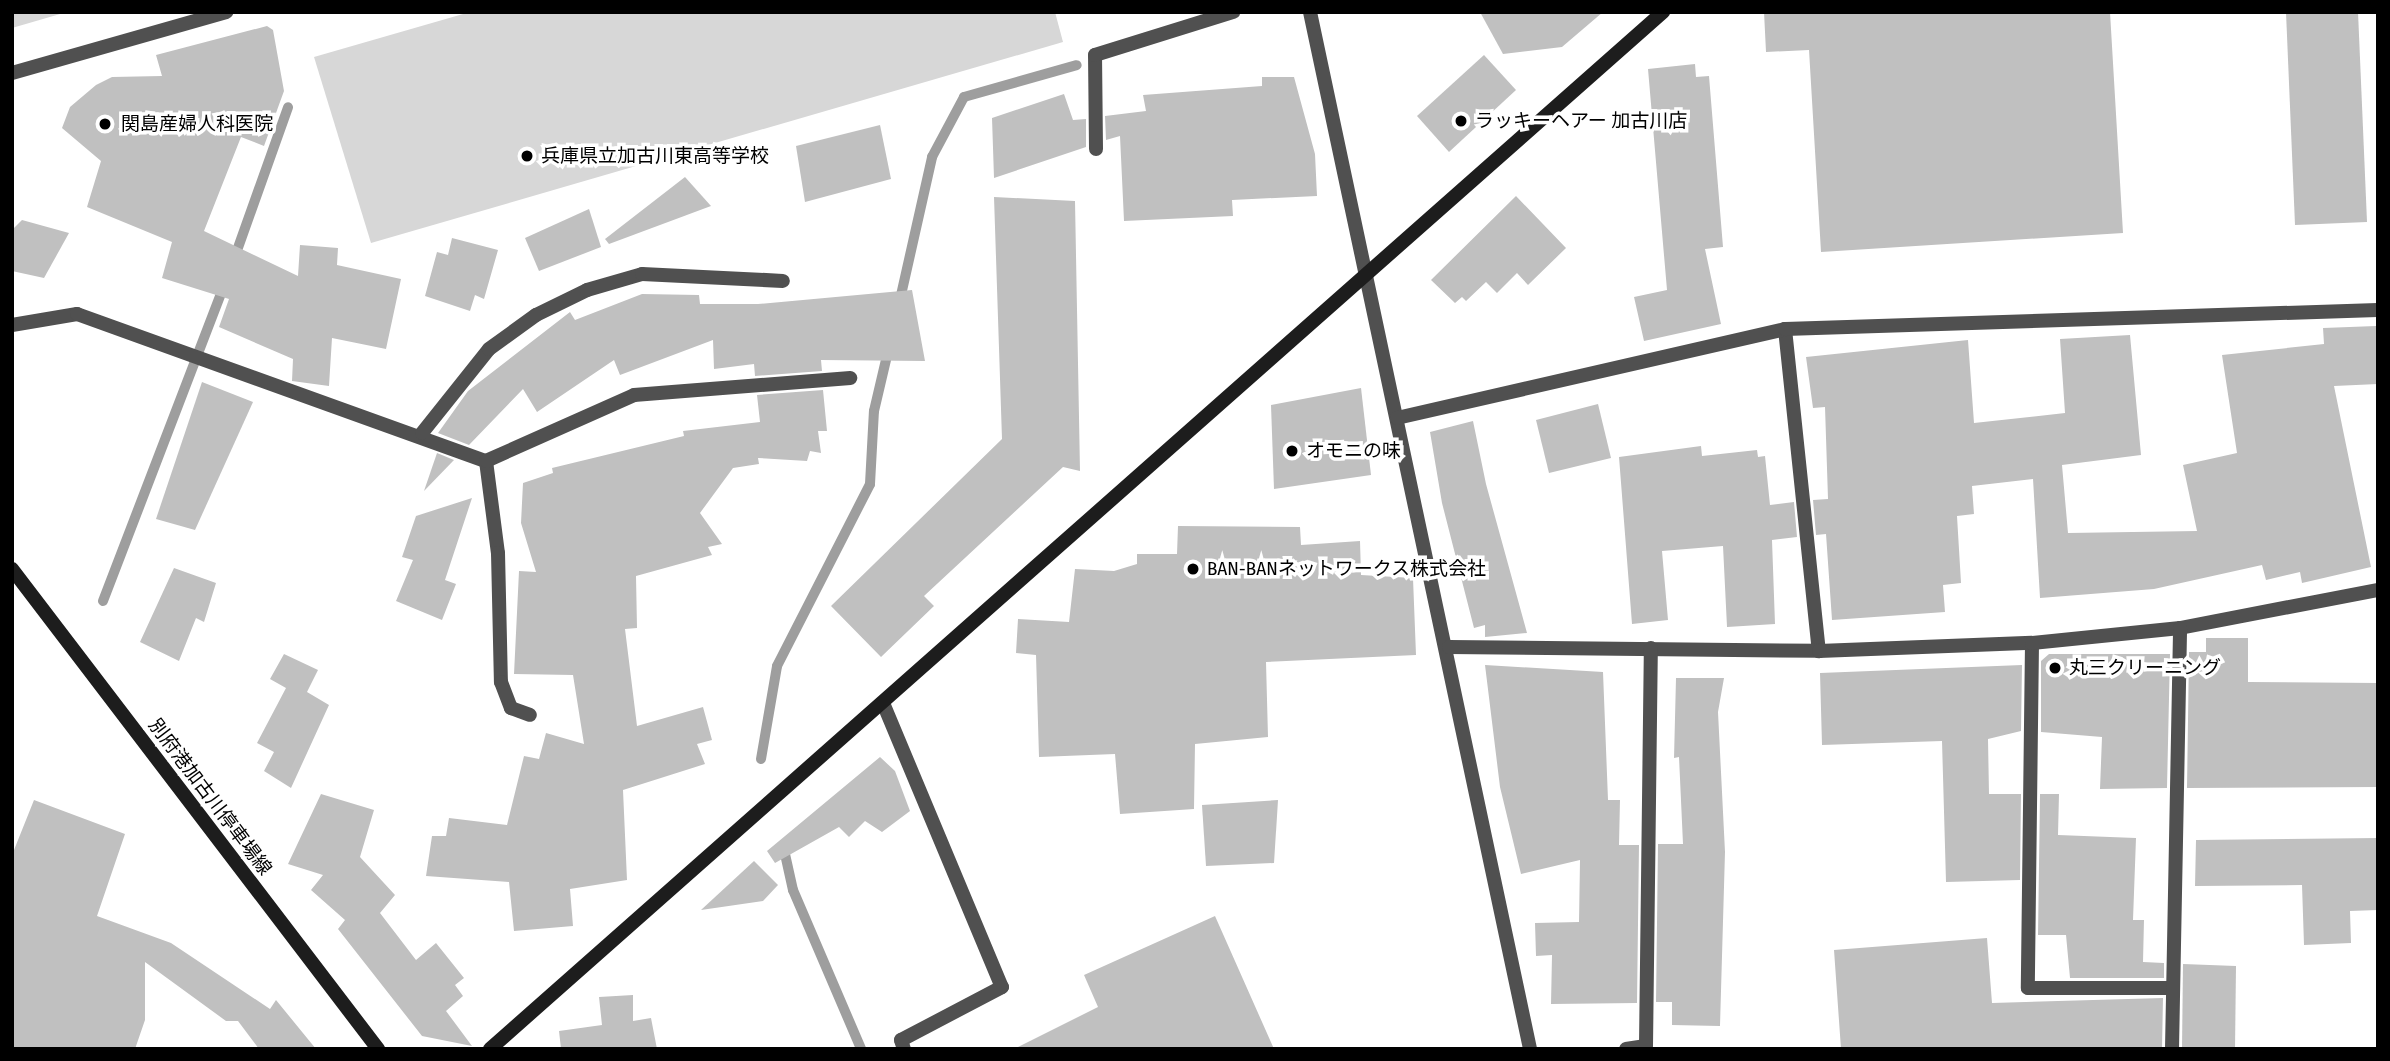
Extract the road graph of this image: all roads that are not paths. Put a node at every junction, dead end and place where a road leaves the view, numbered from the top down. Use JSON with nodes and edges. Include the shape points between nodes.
{"nodes":[{"id":1,"x":226,"y":12,"type":"edge"},
{"id":2,"x":1233,"y":12,"type":"edge"},
{"id":3,"x":1310,"y":12,"type":"edge"},
{"id":4,"x":1663,"y":12,"type":"edge"},
{"id":5,"x":12,"y":73,"type":"edge"},
{"id":6,"x":1096,"y":149,"type":"dead end"},
{"id":7,"x":1366,"y":276,"type":"junction"},
{"id":8,"x":783,"y":281,"type":"dead end"},
{"id":9,"x":2378,"y":310,"type":"edge"},
{"id":10,"x":12,"y":325,"type":"edge"},
{"id":11,"x":1785,"y":329,"type":"junction"},
{"id":12,"x":850,"y":379,"type":"dead end"},
{"id":13,"x":1397,"y":418,"type":"junction"},
{"id":14,"x":422,"y":433,"type":"junction"},
{"id":15,"x":486,"y":461,"type":"junction"},
{"id":16,"x":12,"y":569,"type":"edge"},
{"id":17,"x":2378,"y":590,"type":"edge"},
{"id":18,"x":2180,"y":628,"type":"junction"},
{"id":19,"x":2032,"y":643,"type":"junction"},
{"id":20,"x":1449,"y":647,"type":"junction"},
{"id":21,"x":1651,"y":648,"type":"junction"},
{"id":22,"x":1819,"y":651,"type":"junction"},
{"id":23,"x":883,"y":703,"type":"junction"},
{"id":24,"x":530,"y":715,"type":"dead end"},
{"id":25,"x":2172,"y":988,"type":"junction"},
{"id":26,"x":378,"y":1049,"type":"edge"},
{"id":27,"x":490,"y":1049,"type":"edge"},
{"id":28,"x":904,"y":1049,"type":"edge"},
{"id":29,"x":1530,"y":1049,"type":"edge"},
{"id":30,"x":1626,"y":1049,"type":"edge"},
{"id":31,"x":2172,"y":1049,"type":"edge"}],
"edges":[{"from":1,"to":5,"type":"street"},
{"from":2,"to":6,"type":"street","via":[[1095,55]]},
{"from":3,"to":7,"type":"street"},
{"from":4,"to":7,"type":"street"},
{"from":7,"to":13,"type":"street"},
{"from":7,"to":23,"type":"street"},
{"from":8,"to":14,"type":"street","via":[[642,274],[587,290],[536,315],[489,349]]},
{"from":9,"to":11,"type":"street"},
{"from":10,"to":14,"type":"street","via":[[77,314],[203,362]]},
{"from":11,"to":13,"type":"street"},
{"from":11,"to":22,"type":"street"},
{"from":12,"to":15,"type":"street","via":[[634,395]]},
{"from":13,"to":20,"type":"street"},
{"from":14,"to":15,"type":"street"},
{"from":15,"to":24,"type":"street","via":[[495,514],[501,682],[511,708]]},
{"from":16,"to":26,"type":"street","name":"別府港加古川停車場線"},
{"from":17,"to":18,"type":"street"},
{"from":18,"to":19,"type":"street"},
{"from":18,"to":25,"type":"street"},
{"from":19,"to":22,"type":"street"},
{"from":19,"to":25,"type":"street","via":[[2028,988]]},
{"from":20,"to":21,"type":"street"},
{"from":20,"to":29,"type":"street"},
{"from":21,"to":22,"type":"street"},
{"from":21,"to":30,"type":"street","via":[[1647,1033],[1646,1046]]},
{"from":23,"to":27,"type":"street"},
{"from":23,"to":28,"type":"street","via":[[1002,987],[901,1040]]},
{"from":25,"to":31,"type":"street"}]}
